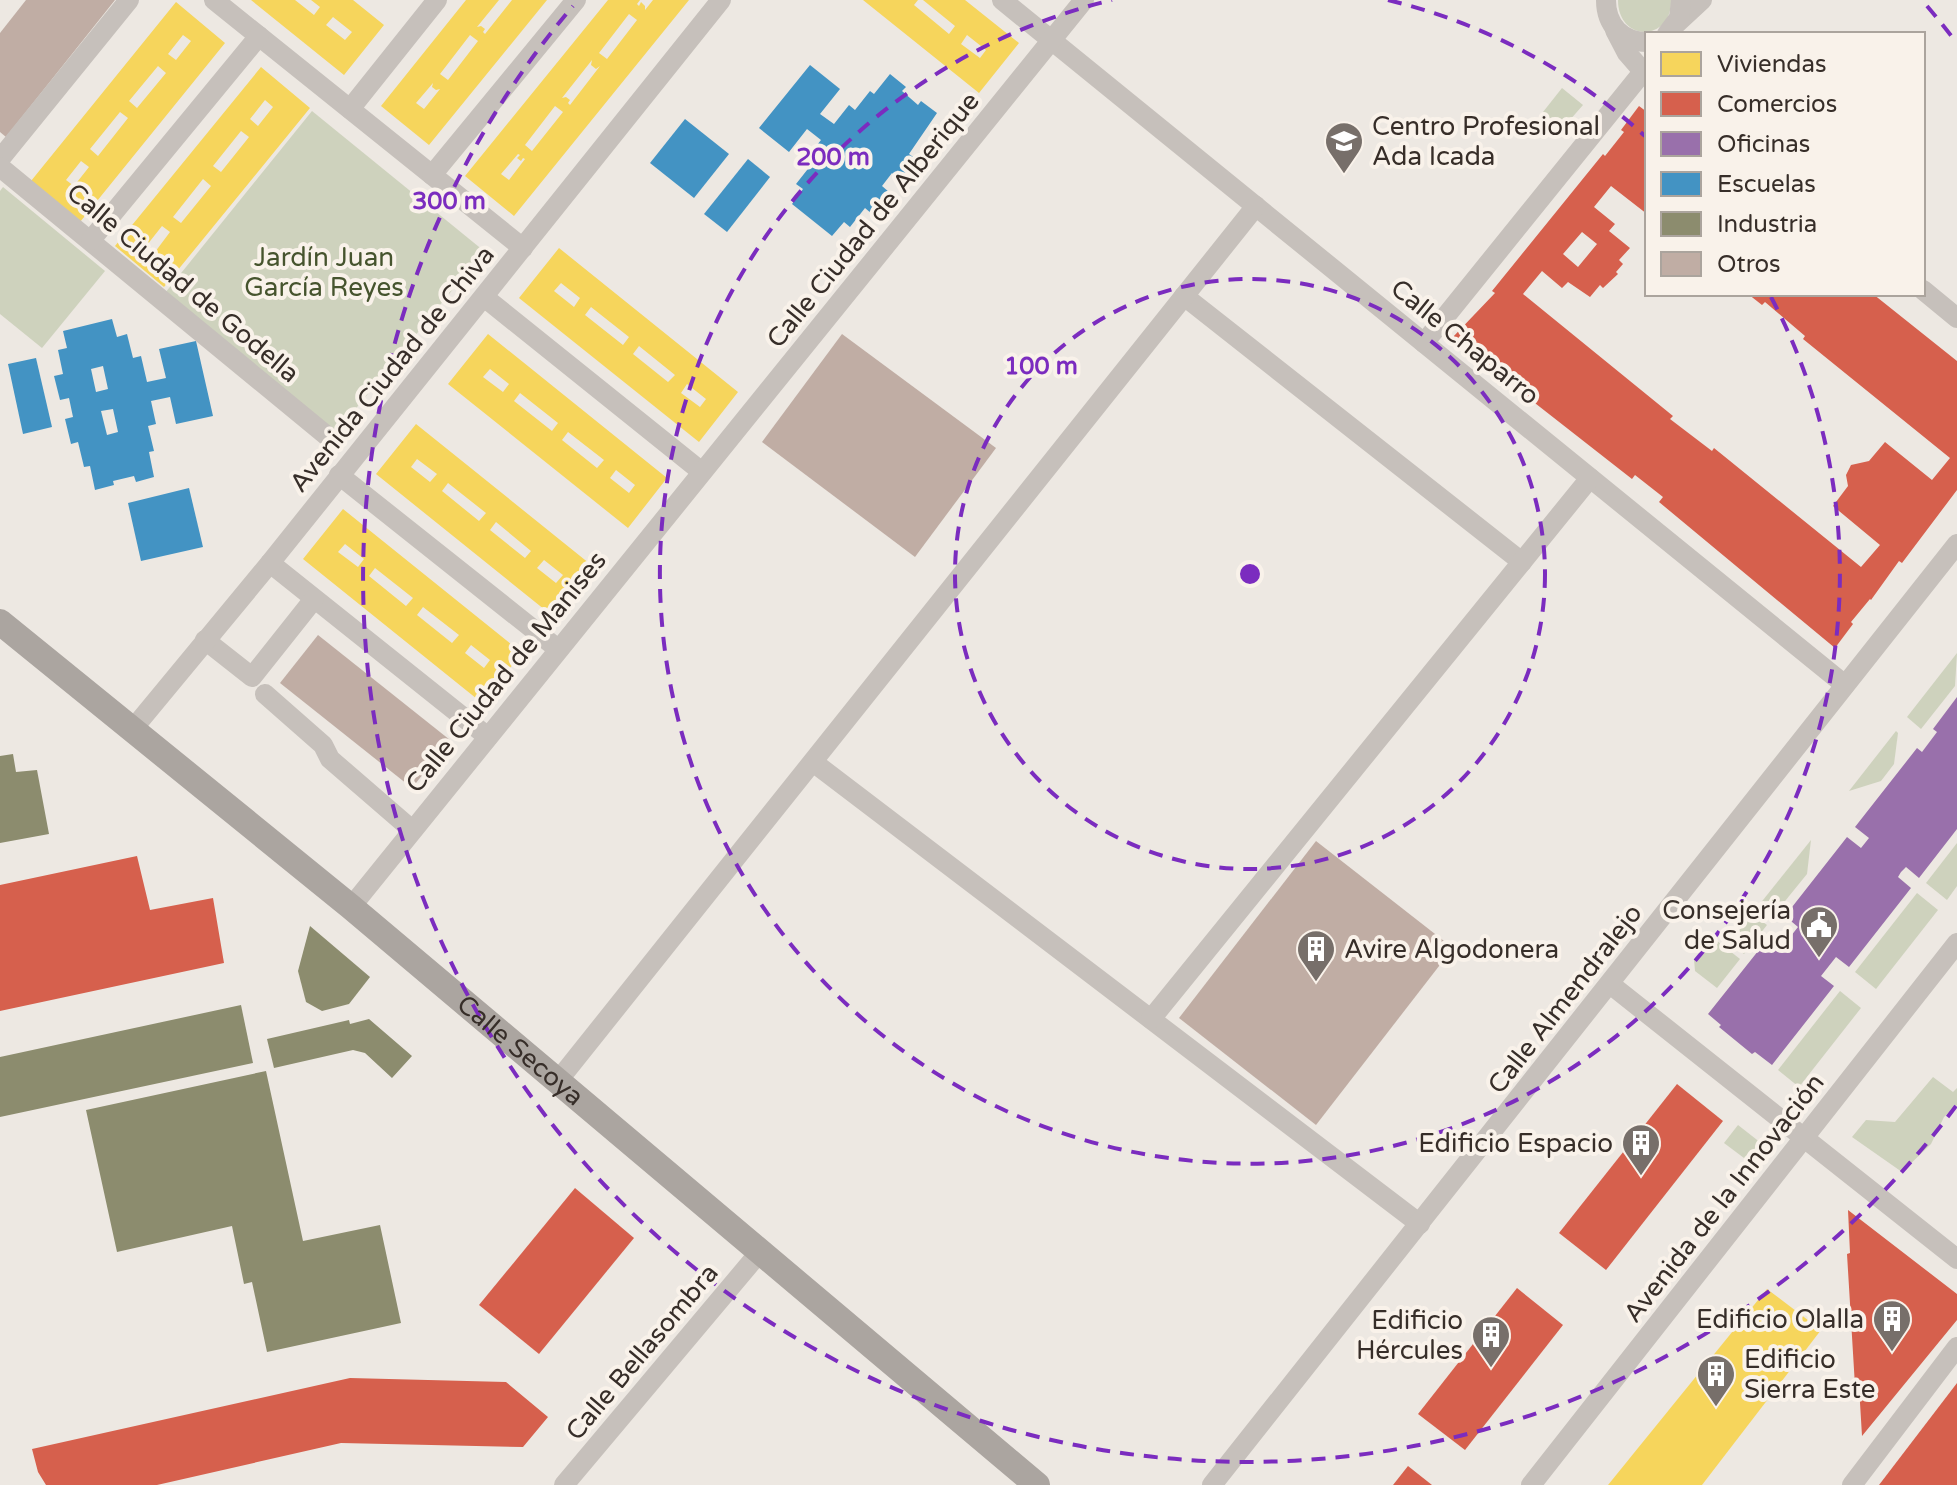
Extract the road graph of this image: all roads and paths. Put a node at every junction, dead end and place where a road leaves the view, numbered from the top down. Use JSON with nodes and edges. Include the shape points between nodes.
{"nodes":[{"id":1,"x":129,"y":0,"type":"edge"},
{"id":2,"x":214,"y":0,"type":"edge"},
{"id":3,"x":437,"y":0,"type":"edge"},
{"id":4,"x":576,"y":0,"type":"edge"},
{"id":5,"x":721,"y":0,"type":"edge"},
{"id":6,"x":1002,"y":0,"type":"edge"},
{"id":7,"x":1084,"y":0,"type":"edge"},
{"id":8,"x":1681,"y":0,"type":"edge"},
{"id":9,"x":1702,"y":0,"type":"edge"},
{"id":10,"x":1607,"y":11,"type":"edge"},
{"id":11,"x":1670,"y":31,"type":"edge"},
{"id":12,"x":259,"y":36,"type":"junction"},
{"id":13,"x":1052,"y":40,"type":"junction"},
{"id":14,"x":1645,"y":42,"type":"edge"},
{"id":15,"x":1645,"y":74,"type":"edge"},
{"id":16,"x":350,"y":109,"type":"junction"},
{"id":17,"x":0,"y":159,"type":"edge"},
{"id":18,"x":0,"y":167,"type":"edge"},
{"id":19,"x":432,"y":175,"type":"junction"},
{"id":20,"x":1256,"y":206,"type":"junction"},
{"id":21,"x":91,"y":240,"type":"junction"},
{"id":22,"x":523,"y":248,"type":"junction"},
{"id":23,"x":1925,"y":292,"type":"edge"},
{"id":24,"x":1184,"y":296,"type":"junction"},
{"id":25,"x":484,"y":297,"type":"junction"},
{"id":26,"x":1957,"y":318,"type":"edge"},
{"id":27,"x":1424,"y":343,"type":"junction"},
{"id":28,"x":332,"y":440,"type":"dead end"},
{"id":29,"x":702,"y":472,"type":"junction"},
{"id":30,"x":339,"y":475,"type":"junction"},
{"id":31,"x":1590,"y":478,"type":"junction"},
{"id":32,"x":1957,"y":544,"type":"edge"},
{"id":33,"x":1522,"y":562,"type":"junction"},
{"id":34,"x":270,"y":563,"type":"junction"},
{"id":35,"x":314,"y":599,"type":"junction"},
{"id":36,"x":0,"y":622,"type":"edge"},
{"id":37,"x":205,"y":640,"type":"junction"},
{"id":38,"x":558,"y":649,"type":"junction"},
{"id":39,"x":1845,"y":685,"type":"junction"},
{"id":40,"x":265,"y":694,"type":"dead end"},
{"id":41,"x":132,"y":730,"type":"junction"},
{"id":42,"x":488,"y":737,"type":"junction"},
{"id":43,"x":813,"y":762,"type":"junction"},
{"id":44,"x":411,"y":829,"type":"junction"},
{"id":45,"x":351,"y":907,"type":"junction"},
{"id":46,"x":1957,"y":943,"type":"edge"},
{"id":47,"x":1610,"y":984,"type":"junction"},
{"id":48,"x":1151,"y":1019,"type":"junction"},
{"id":49,"x":557,"y":1082,"type":"junction"},
{"id":50,"x":1804,"y":1138,"type":"junction"},
{"id":51,"x":1420,"y":1224,"type":"junction"},
{"id":52,"x":759,"y":1253,"type":"junction"},
{"id":53,"x":1957,"y":1259,"type":"edge"},
{"id":54,"x":1957,"y":1347,"type":"edge"},
{"id":55,"x":564,"y":1485,"type":"edge"},
{"id":56,"x":1037,"y":1485,"type":"edge"},
{"id":57,"x":1212,"y":1485,"type":"edge"},
{"id":58,"x":1531,"y":1485,"type":"edge"},
{"id":59,"x":1852,"y":1485,"type":"edge"}],
"edges":[{"from":1,"to":17,"type":"street"},
{"from":2,"to":12,"type":"street"},
{"from":3,"to":16,"type":"street"},
{"from":4,"to":19,"type":"street"},
{"from":5,"to":22,"type":"street","name":"Avenida Ciudad de Chiva"},
{"from":6,"to":13,"type":"street","name":"Calle Chaparro"},
{"from":7,"to":13,"type":"street","name":"Calle Ciudad de Alberique"},
{"from":8,"to":11,"type":"street"},
{"from":9,"to":11,"type":"street"},
{"from":10,"to":14,"type":"street","via":[[1629,39]]},
{"from":10,"to":15,"type":"street","via":[[1627,53]]},
{"from":12,"to":16,"type":"street"},
{"from":12,"to":21,"type":"street"},
{"from":13,"to":20,"type":"street","name":"Calle Chaparro"},
{"from":13,"to":29,"type":"street","name":"Calle Ciudad de Alberique"},
{"from":15,"to":27,"type":"street"},
{"from":16,"to":19,"type":"street"},
{"from":18,"to":21,"type":"street","name":"Calle Ciudad de Godella"},
{"from":19,"to":22,"type":"street"},
{"from":20,"to":24,"type":"street"},
{"from":20,"to":27,"type":"street","name":"Calle Chaparro"},
{"from":21,"to":28,"type":"street","name":"Calle Ciudad de Godella"},
{"from":22,"to":25,"type":"street","name":"Avenida Ciudad de Chiva"},
{"from":23,"to":26,"type":"street"},
{"from":24,"to":33,"type":"street"},
{"from":24,"to":43,"type":"street"},
{"from":25,"to":29,"type":"street"},
{"from":25,"to":30,"type":"street","name":"Avenida Ciudad de Chiva"},
{"from":27,"to":31,"type":"street","name":"Calle Chaparro"},
{"from":29,"to":38,"type":"street","name":"Calle Ciudad de Manises"},
{"from":30,"to":34,"type":"street","name":"Avenida Ciudad de Chiva"},
{"from":30,"to":38,"type":"street"},
{"from":31,"to":33,"type":"street"},
{"from":31,"to":39,"type":"street","name":"Calle Chaparro"},
{"from":32,"to":39,"type":"street","name":"Calle Almendralejo"},
{"from":33,"to":48,"type":"street"},
{"from":34,"to":35,"type":"street"},
{"from":34,"to":37,"type":"street","name":"Avenida Ciudad de Chiva"},
{"from":35,"to":37,"type":"street","via":[[252,677]]},
{"from":35,"to":42,"type":"street"},
{"from":36,"to":41,"type":"main road","name":"Calle Secoya"},
{"from":37,"to":41,"type":"street","name":"Avenida Ciudad de Chiva"},
{"from":38,"to":42,"type":"street","name":"Calle Ciudad de Manises"},
{"from":39,"to":47,"type":"street","name":"Calle Almendralejo"},
{"from":40,"to":44,"type":"street"},
{"from":41,"to":45,"type":"main road","name":"Calle Secoya"},
{"from":42,"to":44,"type":"street","name":"Calle Ciudad de Manises"},
{"from":43,"to":48,"type":"street"},
{"from":43,"to":49,"type":"street"},
{"from":44,"to":45,"type":"street","name":"Calle Ciudad de Manises"},
{"from":45,"to":49,"type":"main road","name":"Calle Secoya"},
{"from":46,"to":50,"type":"street","name":"Avenida de la Innovación"},
{"from":47,"to":50,"type":"street"},
{"from":47,"to":51,"type":"street","name":"Calle Almendralejo"},
{"from":48,"to":51,"type":"street"},
{"from":49,"to":52,"type":"main road","name":"Calle Secoya"},
{"from":50,"to":53,"type":"street"},
{"from":50,"to":58,"type":"street","name":"Avenida de la Innovación"},
{"from":51,"to":57,"type":"street","name":"Calle Almendralejo"},
{"from":52,"to":55,"type":"street","name":"Calle Bellasombra"},
{"from":52,"to":56,"type":"main road","name":"Calle Secoya"},
{"from":54,"to":59,"type":"street"}]}
